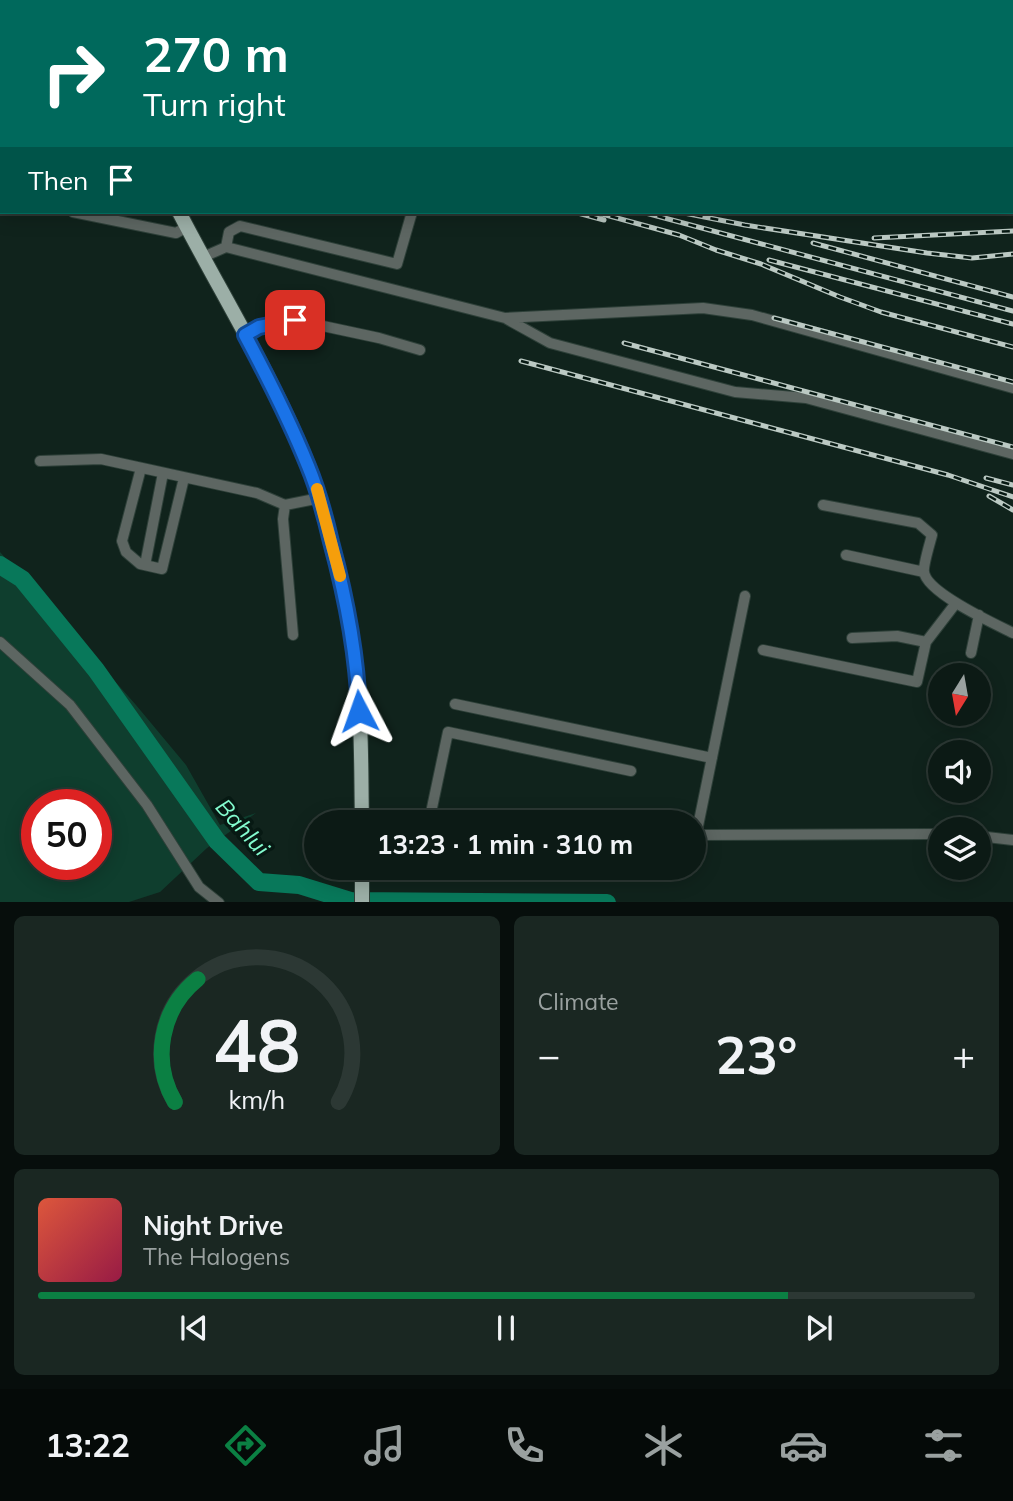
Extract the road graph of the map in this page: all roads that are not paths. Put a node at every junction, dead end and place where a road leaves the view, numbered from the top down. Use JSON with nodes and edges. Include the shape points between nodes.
{"nodes":[{"id":1,"x":83,"y":214,"type":"edge"},
{"id":2,"x":180,"y":214,"type":"edge"},
{"id":3,"x":411,"y":214,"type":"edge"},
{"id":4,"x":187,"y":227,"type":"junction"},
{"id":5,"x":226,"y":247,"type":"junction"},
{"id":6,"x":203,"y":257,"type":"junction"},
{"id":7,"x":505,"y":318,"type":"junction"},
{"id":8,"x":245,"y":335,"type":"junction"},
{"id":9,"x":420,"y":350,"type":"dead end"},
{"id":10,"x":1013,"y":388,"type":"edge"},
{"id":11,"x":1013,"y":454,"type":"edge"},
{"id":12,"x":40,"y":461,"type":"dead end"},
{"id":13,"x":141,"y":468,"type":"junction"},
{"id":14,"x":163,"y":473,"type":"junction"},
{"id":15,"x":184,"y":478,"type":"junction"},
{"id":16,"x":320,"y":498,"type":"junction"},
{"id":17,"x":285,"y":505,"type":"junction"},
{"id":18,"x":823,"y":505,"type":"dead end"},
{"id":19,"x":846,"y":555,"type":"dead end"},
{"id":20,"x":145,"y":565,"type":"junction"},
{"id":21,"x":924,"y":572,"type":"junction"},
{"id":22,"x":745,"y":596,"type":"dead end"},
{"id":23,"x":956,"y":603,"type":"junction"},
{"id":24,"x":979,"y":615,"type":"junction"},
{"id":25,"x":1013,"y":633,"type":"edge"},
{"id":26,"x":293,"y":635,"type":"dead end"},
{"id":27,"x":852,"y":638,"type":"dead end"},
{"id":28,"x":0,"y":642,"type":"edge"},
{"id":29,"x":926,"y":642,"type":"junction"},
{"id":30,"x":762,"y":650,"type":"dead end"},
{"id":31,"x":971,"y":653,"type":"dead end"},
{"id":32,"x":455,"y":704,"type":"dead end"},
{"id":33,"x":712,"y":758,"type":"junction"},
{"id":34,"x":631,"y":771,"type":"dead end"},
{"id":35,"x":362,"y":810,"type":"edge"},
{"id":36,"x":432,"y":810,"type":"edge"},
{"id":37,"x":701,"y":810,"type":"edge"},
{"id":38,"x":928,"y":834,"type":"edge"},
{"id":39,"x":706,"y":835,"type":"edge"},
{"id":40,"x":991,"y":837,"type":"edge"},
{"id":41,"x":1013,"y":840,"type":"edge"},
{"id":42,"x":362,"y":880,"type":"edge"},
{"id":43,"x":219,"y":902,"type":"edge"},
{"id":44,"x":362,"y":902,"type":"edge"}],
"edges":[{"from":1,"to":4,"type":"street","via":[[176,233]]},
{"from":2,"to":4,"type":"main road"},
{"from":3,"to":5,"type":"street","via":[[397,264],[240,226],[229,232]]},
{"from":4,"to":6,"type":"main road"},
{"from":5,"to":6,"type":"street"},
{"from":5,"to":7,"type":"street"},
{"from":6,"to":8,"type":"main road"},
{"from":7,"to":10,"type":"street","via":[[703,308],[752,315]]},
{"from":7,"to":11,"type":"street","via":[[550,343],[735,392],[806,398]]},
{"from":8,"to":9,"type":"street","via":[[259,327],[295,320]]},
{"from":8,"to":16,"type":"main road"},
{"from":12,"to":13,"type":"street","via":[[102,459]]},
{"from":13,"to":14,"type":"street"},
{"from":13,"to":20,"type":"street","via":[[122,541],[126,552]]},
{"from":14,"to":15,"type":"street"},
{"from":14,"to":20,"type":"street"},
{"from":15,"to":17,"type":"street","via":[[257,493]]},
{"from":15,"to":20,"type":"street","via":[[162,569]]},
{"from":16,"to":17,"type":"street"},
{"from":16,"to":35,"type":"main road","via":[[354,653]]},
{"from":17,"to":26,"type":"street"},
{"from":18,"to":21,"type":"street","via":[[918,523],[932,535]]},
{"from":19,"to":21,"type":"street"},
{"from":21,"to":23,"type":"street","via":[[929,583]]},
{"from":22,"to":33,"type":"street"},
{"from":23,"to":24,"type":"street"},
{"from":23,"to":29,"type":"street"},
{"from":24,"to":25,"type":"street"},
{"from":24,"to":31,"type":"street"},
{"from":27,"to":29,"type":"street","via":[[897,636]]},
{"from":28,"to":43,"type":"street","via":[[70,705],[147,805],[199,887]]},
{"from":29,"to":30,"type":"street","via":[[917,682]]},
{"from":32,"to":33,"type":"street"},
{"from":33,"to":37,"type":"street"},
{"from":34,"to":36,"type":"street","via":[[448,732]]},
{"from":38,"to":39,"type":"street"},
{"from":40,"to":41,"type":"street"},
{"from":42,"to":44,"type":"main road"}]}
